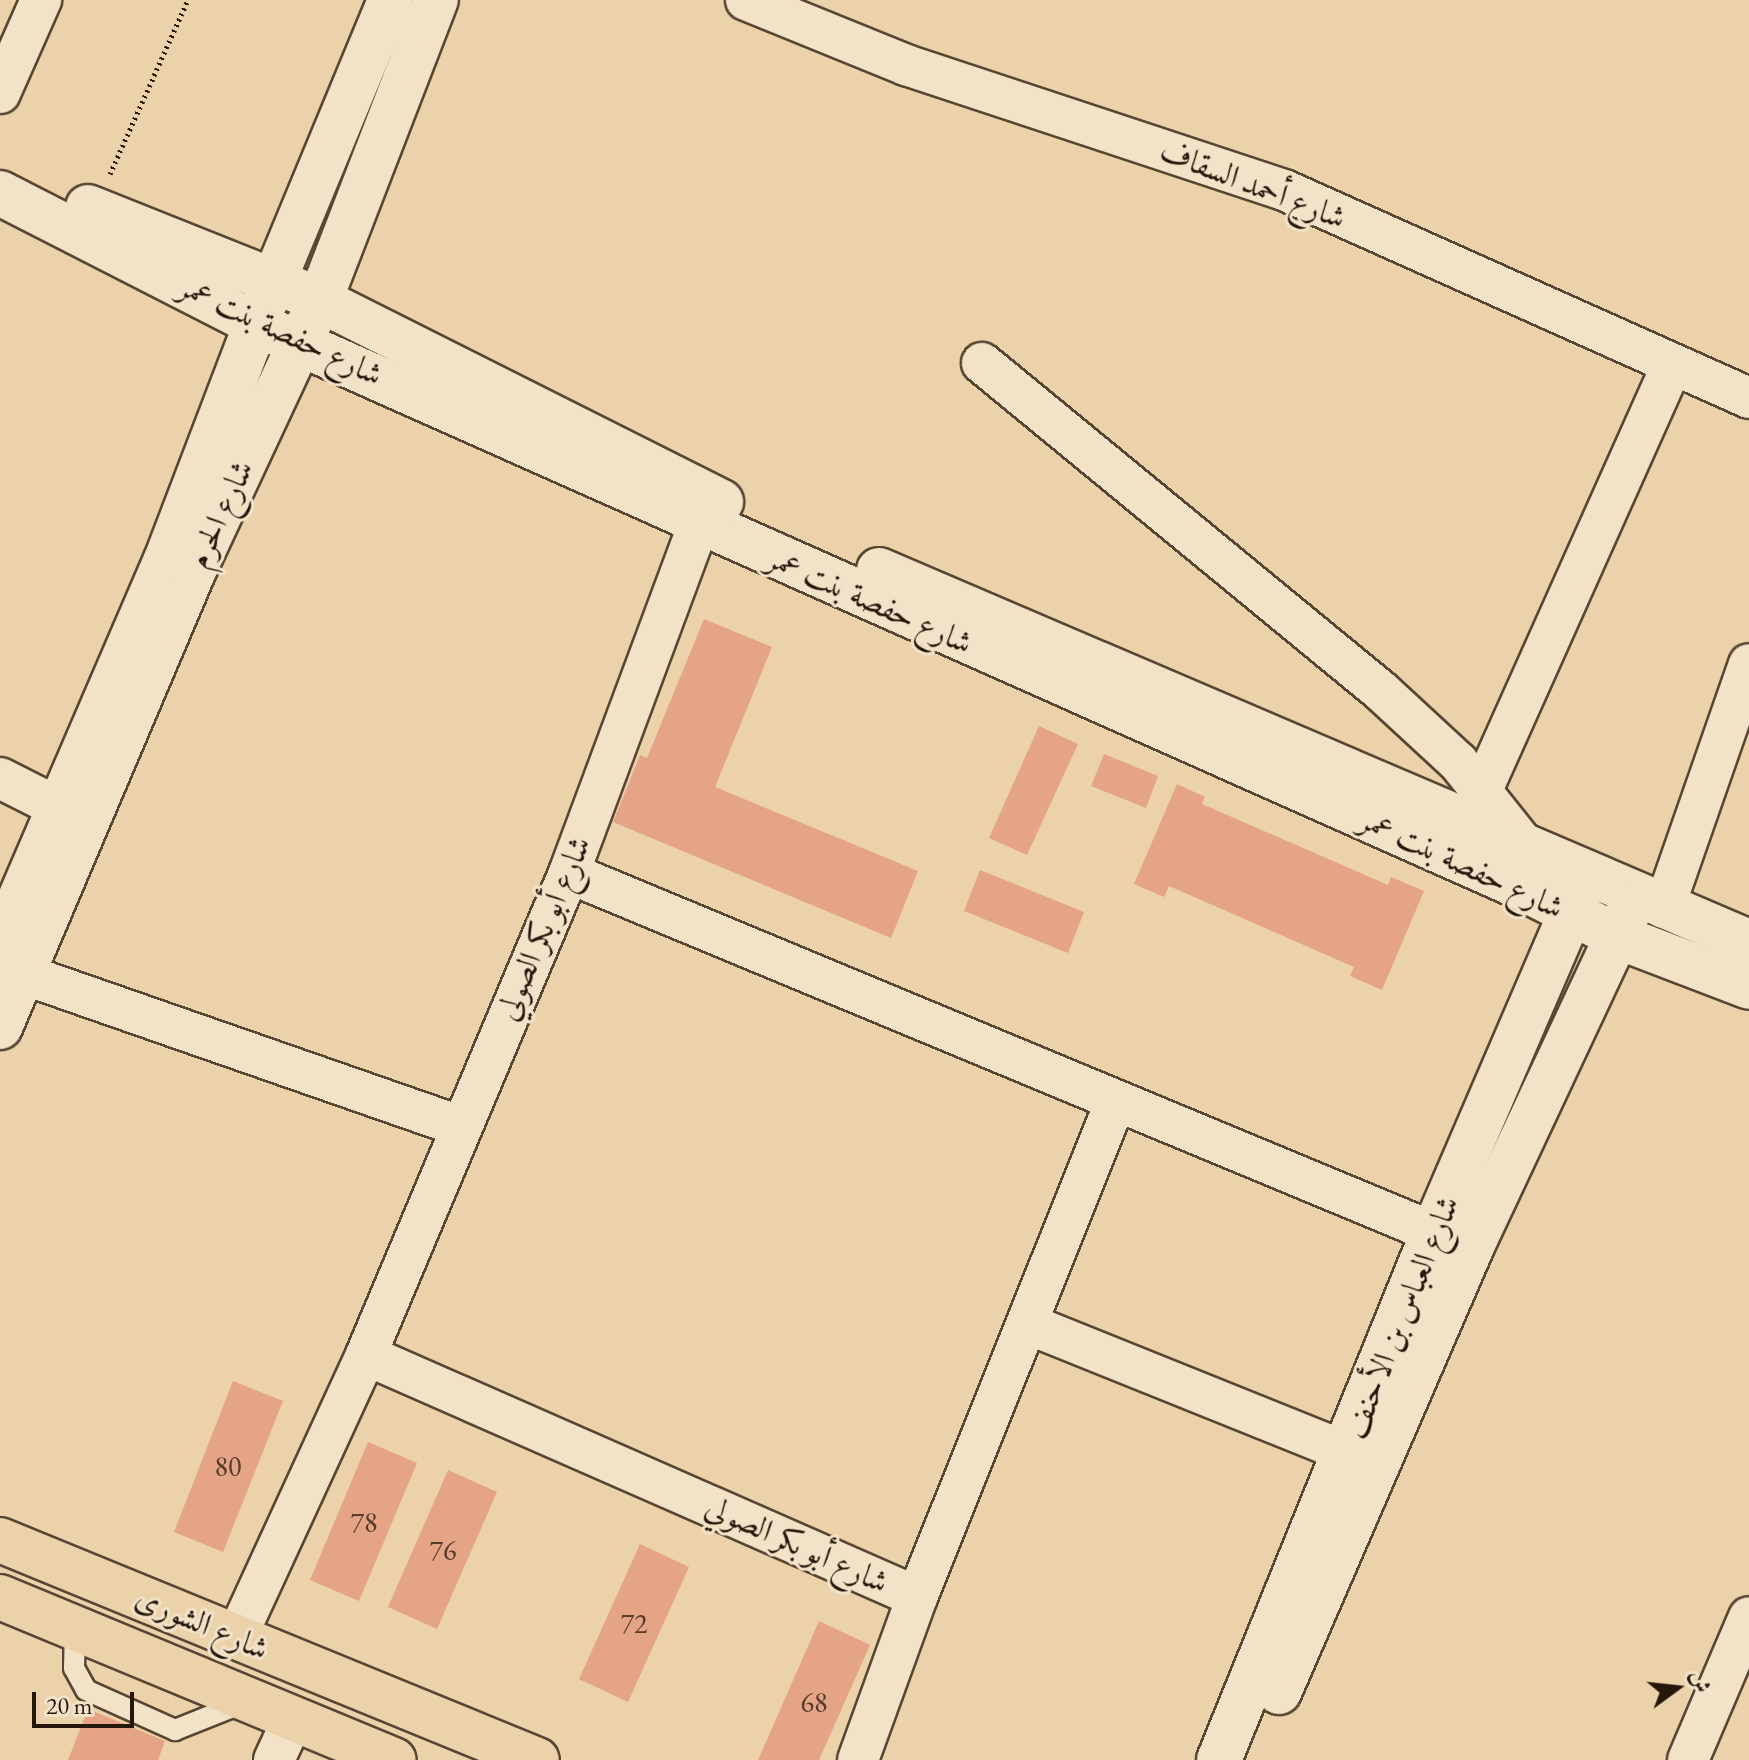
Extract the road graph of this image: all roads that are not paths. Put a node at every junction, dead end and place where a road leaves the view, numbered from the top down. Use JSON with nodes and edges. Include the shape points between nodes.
{"nodes":[{"id":1,"x":41,"y":0,"type":"edge"},
{"id":2,"x":390,"y":0,"type":"edge"},
{"id":3,"x":436,"y":0,"type":"edge"},
{"id":4,"x":746,"y":0,"type":"edge"},
{"id":5,"x":0,"y":93,"type":"edge"},
{"id":6,"x":0,"y":172,"type":"edge"},
{"id":7,"x":0,"y":193,"type":"edge"},
{"id":8,"x":277,"y":281,"type":"junction"},
{"id":9,"x":320,"y":300,"type":"junction"},
{"id":10,"x":256,"y":324,"type":"junction"},
{"id":11,"x":301,"y":340,"type":"junction"},
{"id":12,"x":982,"y":363,"type":"dead end"},
{"id":13,"x":1671,"y":367,"type":"junction"},
{"id":14,"x":1749,"y":398,"type":"edge"},
{"id":15,"x":703,"y":510,"type":"junction"},
{"id":16,"x":180,"y":565,"type":"junction"},
{"id":17,"x":1749,"y":664,"type":"edge"},
{"id":18,"x":0,"y":778,"type":"edge"},
{"id":19,"x":1482,"y":790,"type":"junction"},
{"id":20,"x":72,"y":815,"type":"junction"},
{"id":21,"x":1525,"y":846,"type":"junction"},
{"id":22,"x":569,"y":873,"type":"junction"},
{"id":23,"x":1579,"y":894,"type":"junction"},
{"id":24,"x":1650,"y":902,"type":"junction"},
{"id":25,"x":1619,"y":937,"type":"junction"},
{"id":26,"x":1749,"y":942,"type":"edge"},
{"id":27,"x":8,"y":963,"type":"edge"},
{"id":28,"x":1749,"y":987,"type":"edge"},
{"id":29,"x":0,"y":1027,"type":"edge"},
{"id":30,"x":1115,"y":1103,"type":"junction"},
{"id":31,"x":459,"y":1126,"type":"junction"},
{"id":32,"x":1452,"y":1241,"type":"junction"},
{"id":33,"x":1028,"y":1324,"type":"junction"},
{"id":34,"x":366,"y":1355,"type":"junction"},
{"id":35,"x":1364,"y":1458,"type":"junction"},
{"id":36,"x":0,"y":1540,"type":"edge"},
{"id":37,"x":0,"y":1597,"type":"edge"},
{"id":38,"x":917,"y":1597,"type":"junction"},
{"id":39,"x":1749,"y":1617,"type":"edge"},
{"id":40,"x":75,"y":1628,"type":"junction"},
{"id":41,"x":236,"y":1638,"type":"junction"},
{"id":42,"x":252,"y":1699,"type":"junction"},
{"id":43,"x":293,"y":1719,"type":"junction"},
{"id":44,"x":274,"y":1760,"type":"edge"},
{"id":45,"x":394,"y":1760,"type":"edge"},
{"id":46,"x":537,"y":1760,"type":"edge"},
{"id":47,"x":858,"y":1760,"type":"edge"},
{"id":48,"x":1219,"y":1760,"type":"edge"},
{"id":49,"x":1249,"y":1760,"type":"edge"},
{"id":50,"x":1688,"y":1760,"type":"edge"}],
"edges":[{"from":1,"to":5,"type":"street"},
{"from":2,"to":8,"type":"street","name":"شارع الحرم"},
{"from":3,"to":9,"type":"street","name":"شارع الحرم"},
{"from":4,"to":13,"type":"street","name":"شارع أحمد السقاف","via":[[906,65],[1284,190]]},
{"from":6,"to":8,"type":"street","name":"شارع حفصة بنت عمر"},
{"from":7,"to":10,"type":"street","name":"شارع حفصة بنت عمر"},
{"from":8,"to":9,"type":"street","name":"شارع حفصة بنت عمر"},
{"from":8,"to":10,"type":"street","name":"شارع الحرم"},
{"from":9,"to":11,"type":"street","name":"شارع الحرم"},
{"from":9,"to":15,"type":"street","name":"شارع حفصة بنت عمر"},
{"from":10,"to":11,"type":"street","name":"شارع حفصة بنت عمر"},
{"from":10,"to":16,"type":"street","name":"شارع الحرم"},
{"from":11,"to":15,"type":"street","name":"شارع حفصة بنت عمر"},
{"from":11,"to":16,"type":"street","name":"شارع الحرم"},
{"from":12,"to":19,"type":"street","via":[[1381,691]]},
{"from":13,"to":14,"type":"street","name":"شارع أحمد السقاف"},
{"from":13,"to":19,"type":"street"},
{"from":15,"to":21,"type":"street","name":"شارع حفصة بنت عمر"},
{"from":15,"to":22,"type":"street","name":"شارع أبو بكر الصولي"},
{"from":15,"to":23,"type":"street","name":"شارع حفصة بنت عمر"},
{"from":16,"to":20,"type":"street","name":"شارع الحرم"},
{"from":17,"to":24,"type":"street"},
{"from":18,"to":20,"type":"street"},
{"from":19,"to":21,"type":"street"},
{"from":20,"to":27,"type":"street","name":"شارع الحرم"},
{"from":21,"to":23,"type":"street","name":"شارع حفصة بنت عمر"},
{"from":22,"to":30,"type":"street"},
{"from":22,"to":31,"type":"street","name":"شارع أبو بكر الصولي"},
{"from":23,"to":24,"type":"street","name":"شارع حفصة بنت عمر"},
{"from":23,"to":25,"type":"street","name":"شارع حفصة بنت عمر"},
{"from":23,"to":32,"type":"street","name":"شارع العباس بن الأحنف"},
{"from":24,"to":25,"type":"street","name":"شارع العباس بن الأحنف"},
{"from":24,"to":26,"type":"street","name":"شارع حفصة بنت عمر"},
{"from":25,"to":28,"type":"street","name":"شارع حفصة بنت عمر"},
{"from":25,"to":32,"type":"street","name":"شارع العباس بن الأحنف"},
{"from":27,"to":29,"type":"street","name":"شارع الحرم"},
{"from":27,"to":31,"type":"street"},
{"from":30,"to":32,"type":"street"},
{"from":30,"to":33,"type":"street","name":"شارع أبو بكر الصولي"},
{"from":31,"to":34,"type":"street","name":"شارع أبو بكر الصولي"},
{"from":32,"to":35,"type":"street","name":"شارع العباس بن الأحنف"},
{"from":33,"to":35,"type":"street"},
{"from":33,"to":38,"type":"street","name":"شارع أبو بكر الصولي"},
{"from":34,"to":38,"type":"street","name":"شارع أبو بكر الصولي"},
{"from":34,"to":41,"type":"street","name":"شارع أبو بكر الصولي"},
{"from":35,"to":48,"type":"street","name":"شارع العباس بن الأحنف"},
{"from":35,"to":49,"type":"street","name":"شارع العباس بن الأحنف"},
{"from":36,"to":41,"type":"main road","name":"شارع الشورى"},
{"from":37,"to":40,"type":"main road","name":"شارع الشورى"},
{"from":38,"to":47,"type":"street"},
{"from":39,"to":50,"type":"street"},
{"from":40,"to":42,"type":"main road","name":"شارع الشورى"},
{"from":40,"to":42,"type":"lane","via":[[74,1668],[86,1690],[175,1730]]},
{"from":41,"to":46,"type":"main road","name":"شارع الشورى"},
{"from":42,"to":43,"type":"main road","name":"شارع الشورى"},
{"from":43,"to":44,"type":"street"},
{"from":43,"to":45,"type":"main road","name":"شارع الشورى"}]}
